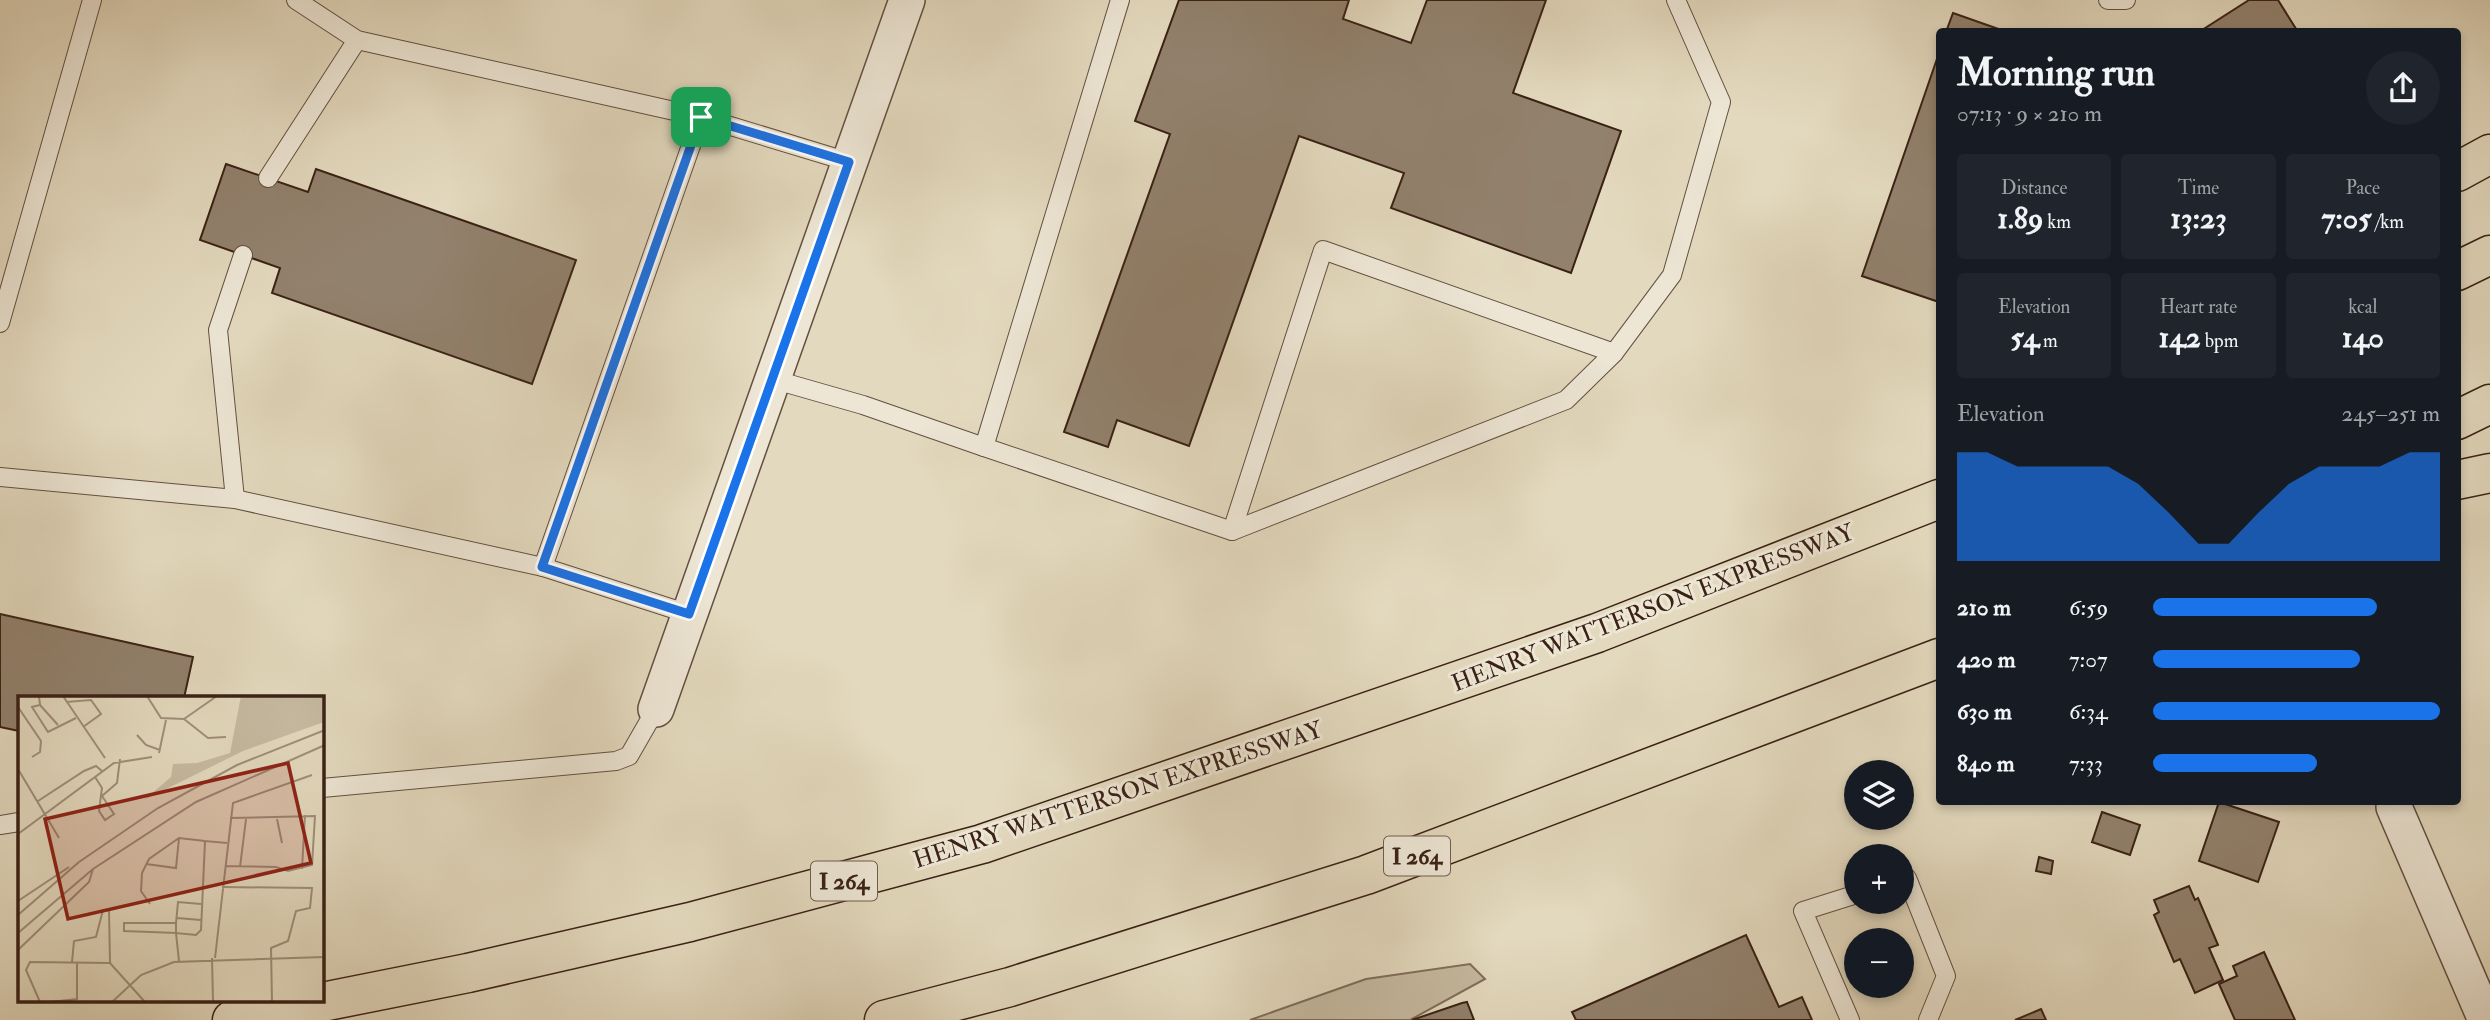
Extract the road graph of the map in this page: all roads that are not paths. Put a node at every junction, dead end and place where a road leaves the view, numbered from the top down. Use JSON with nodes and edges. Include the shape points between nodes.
{"nodes":[{"id":1,"x":92,"y":0,"type":"edge"},
{"id":2,"x":296,"y":0,"type":"edge"},
{"id":3,"x":907,"y":0,"type":"edge"},
{"id":4,"x":1120,"y":0,"type":"edge"},
{"id":5,"x":1676,"y":0,"type":"edge"},
{"id":6,"x":2108,"y":0,"type":"edge"},
{"id":7,"x":2126,"y":0,"type":"edge"},
{"id":8,"x":357,"y":40,"type":"junction"},
{"id":9,"x":701,"y":117,"type":"junction"},
{"id":10,"x":2490,"y":153,"type":"edge"},
{"id":11,"x":849,"y":162,"type":"junction"},
{"id":12,"x":2461,"y":170,"type":"edge"},
{"id":13,"x":268,"y":178,"type":"dead end"},
{"id":14,"x":243,"y":255,"type":"dead end"},
{"id":15,"x":2490,"y":255,"type":"edge"},
{"id":16,"x":2461,"y":269,"type":"edge"},
{"id":17,"x":0,"y":323,"type":"edge"},
{"id":18,"x":1614,"y":354,"type":"junction"},
{"id":19,"x":772,"y":379,"type":"junction"},
{"id":20,"x":2490,"y":404,"type":"edge"},
{"id":21,"x":2461,"y":418,"type":"edge"},
{"id":22,"x":984,"y":447,"type":"junction"},
{"id":23,"x":2490,"y":473,"type":"edge"},
{"id":24,"x":0,"y":477,"type":"edge"},
{"id":25,"x":2461,"y":479,"type":"edge"},
{"id":26,"x":235,"y":499,"type":"junction"},
{"id":27,"x":1936,"y":500,"type":"edge"},
{"id":28,"x":1232,"y":531,"type":"junction"},
{"id":29,"x":542,"y":567,"type":"junction"},
{"id":30,"x":689,"y":614,"type":"junction"},
{"id":31,"x":1936,"y":659,"type":"edge"},
{"id":32,"x":656,"y":709,"type":"joint"},
{"id":33,"x":324,"y":788,"type":"edge"},
{"id":34,"x":2394,"y":807,"type":"dead end"},
{"id":35,"x":18,"y":822,"type":"edge"},
{"id":36,"x":0,"y":825,"type":"edge"},
{"id":37,"x":1914,"y":895,"type":"edge"},
{"id":38,"x":1844,"y":898,"type":"edge"},
{"id":39,"x":324,"y":1001,"type":"edge"},
{"id":40,"x":320,"y":1002,"type":"edge"},
{"id":41,"x":232,"y":1020,"type":"edge"},
{"id":42,"x":884,"y":1020,"type":"edge"},
{"id":43,"x":1850,"y":1020,"type":"edge"},
{"id":44,"x":1928,"y":1020,"type":"edge"},
{"id":45,"x":2486,"y":1020,"type":"edge"}],
"edges":[{"from":1,"to":17,"type":"lane"},
{"from":2,"to":8,"type":"lane"},
{"from":3,"to":11,"type":"street"},
{"from":4,"to":22,"type":"lane"},
{"from":5,"to":18,"type":"lane","via":[[1721,102],[1672,275]]},
{"from":6,"to":7,"type":"lane"},
{"from":8,"to":9,"type":"lane"},
{"from":8,"to":13,"type":"lane"},
{"from":9,"to":11,"type":"lane"},
{"from":9,"to":29,"type":"lane"},
{"from":10,"to":12,"type":"highway"},
{"from":11,"to":19,"type":"street"},
{"from":14,"to":26,"type":"lane","via":[[218,330]]},
{"from":15,"to":16,"type":"highway"},
{"from":18,"to":28,"type":"lane","via":[[1566,400]]},
{"from":18,"to":28,"type":"lane","via":[[1323,250]]},
{"from":19,"to":22,"type":"lane"},
{"from":19,"to":30,"type":"street"},
{"from":20,"to":21,"type":"highway"},
{"from":22,"to":28,"type":"lane"},
{"from":23,"to":25,"type":"highway"},
{"from":24,"to":26,"type":"lane"},
{"from":26,"to":29,"type":"lane"},
{"from":27,"to":39,"type":"highway","name":"HENRY WATTERSON EXPRESSWAY","number":"I 264","via":[[1597,633],[982,844],[690,922]]},
{"from":29,"to":30,"type":"lane"},
{"from":30,"to":32,"type":"street"},
{"from":31,"to":42,"type":"highway","number":"I 264","via":[[1366,875],[1010,987]]},
{"from":32,"to":33,"type":"lane","via":[[629,755],[616,761]]},
{"from":34,"to":45,"type":"street"},
{"from":35,"to":36,"type":"lane"},
{"from":37,"to":44,"type":"lane","via":[[1946,975]]},
{"from":38,"to":43,"type":"lane","via":[[1803,911]]},
{"from":40,"to":41,"type":"highway","name":"HENRY WATTERSON EXPRESSWAY","number":"I 264"}]}
